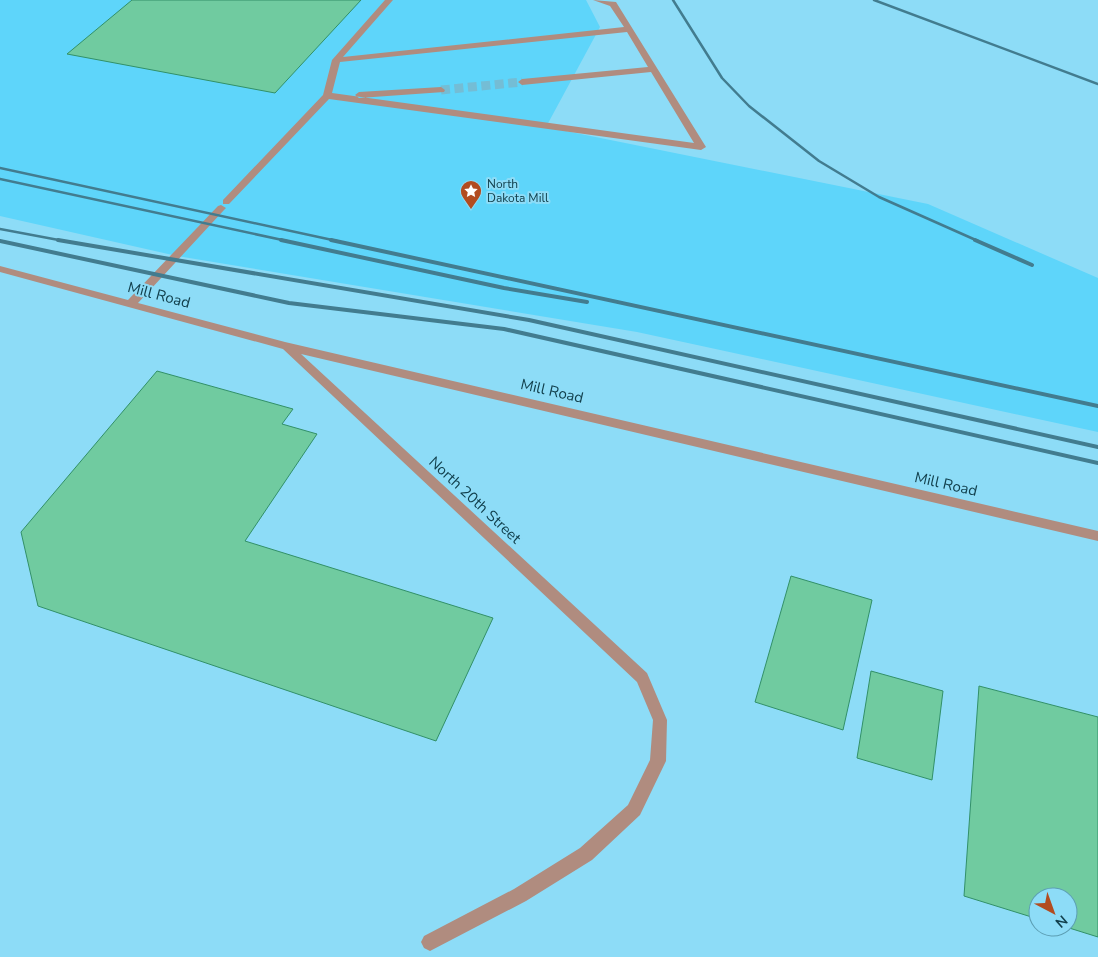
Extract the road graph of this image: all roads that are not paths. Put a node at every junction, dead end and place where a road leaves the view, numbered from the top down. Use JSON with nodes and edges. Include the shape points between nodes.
{"nodes":[{"id":1,"x":389,"y":0,"type":"edge"},
{"id":2,"x":597,"y":0,"type":"edge"},
{"id":3,"x":629,"y":29,"type":"junction"},
{"id":4,"x":336,"y":60,"type":"junction"},
{"id":5,"x":653,"y":69,"type":"junction"},
{"id":6,"x":522,"y":82,"type":"tunnel mouth"},
{"id":7,"x":441,"y":90,"type":"tunnel mouth"},
{"id":8,"x":328,"y":96,"type":"junction"},
{"id":9,"x":0,"y":269,"type":"edge"},
{"id":10,"x":130,"y":304,"type":"junction"},
{"id":11,"x":285,"y":346,"type":"junction"},
{"id":12,"x":1098,"y":536,"type":"edge"},
{"id":13,"x":430,"y":942,"type":"dead end"}],
"edges":[{"from":1,"to":4,"type":"street"},
{"from":2,"to":3,"type":"street","via":[[613,4]]},
{"from":3,"to":4,"type":"street"},
{"from":3,"to":5,"type":"street"},
{"from":4,"to":8,"type":"street"},
{"from":5,"to":6,"type":"street"},
{"from":5,"to":8,"type":"street","via":[[701,147]]},
{"from":7,"to":8,"type":"street"},
{"from":8,"to":10,"type":"street"},
{"from":9,"to":10,"type":"street","name":"Mill Road"},
{"from":10,"to":11,"type":"street","name":"Mill Road"},
{"from":11,"to":12,"type":"street","name":"Mill Road"},
{"from":11,"to":13,"type":"street","name":"North 20th Street","via":[[642,678],[660,720],[658,762],[634,810],[586,854],[520,895]]}]}
